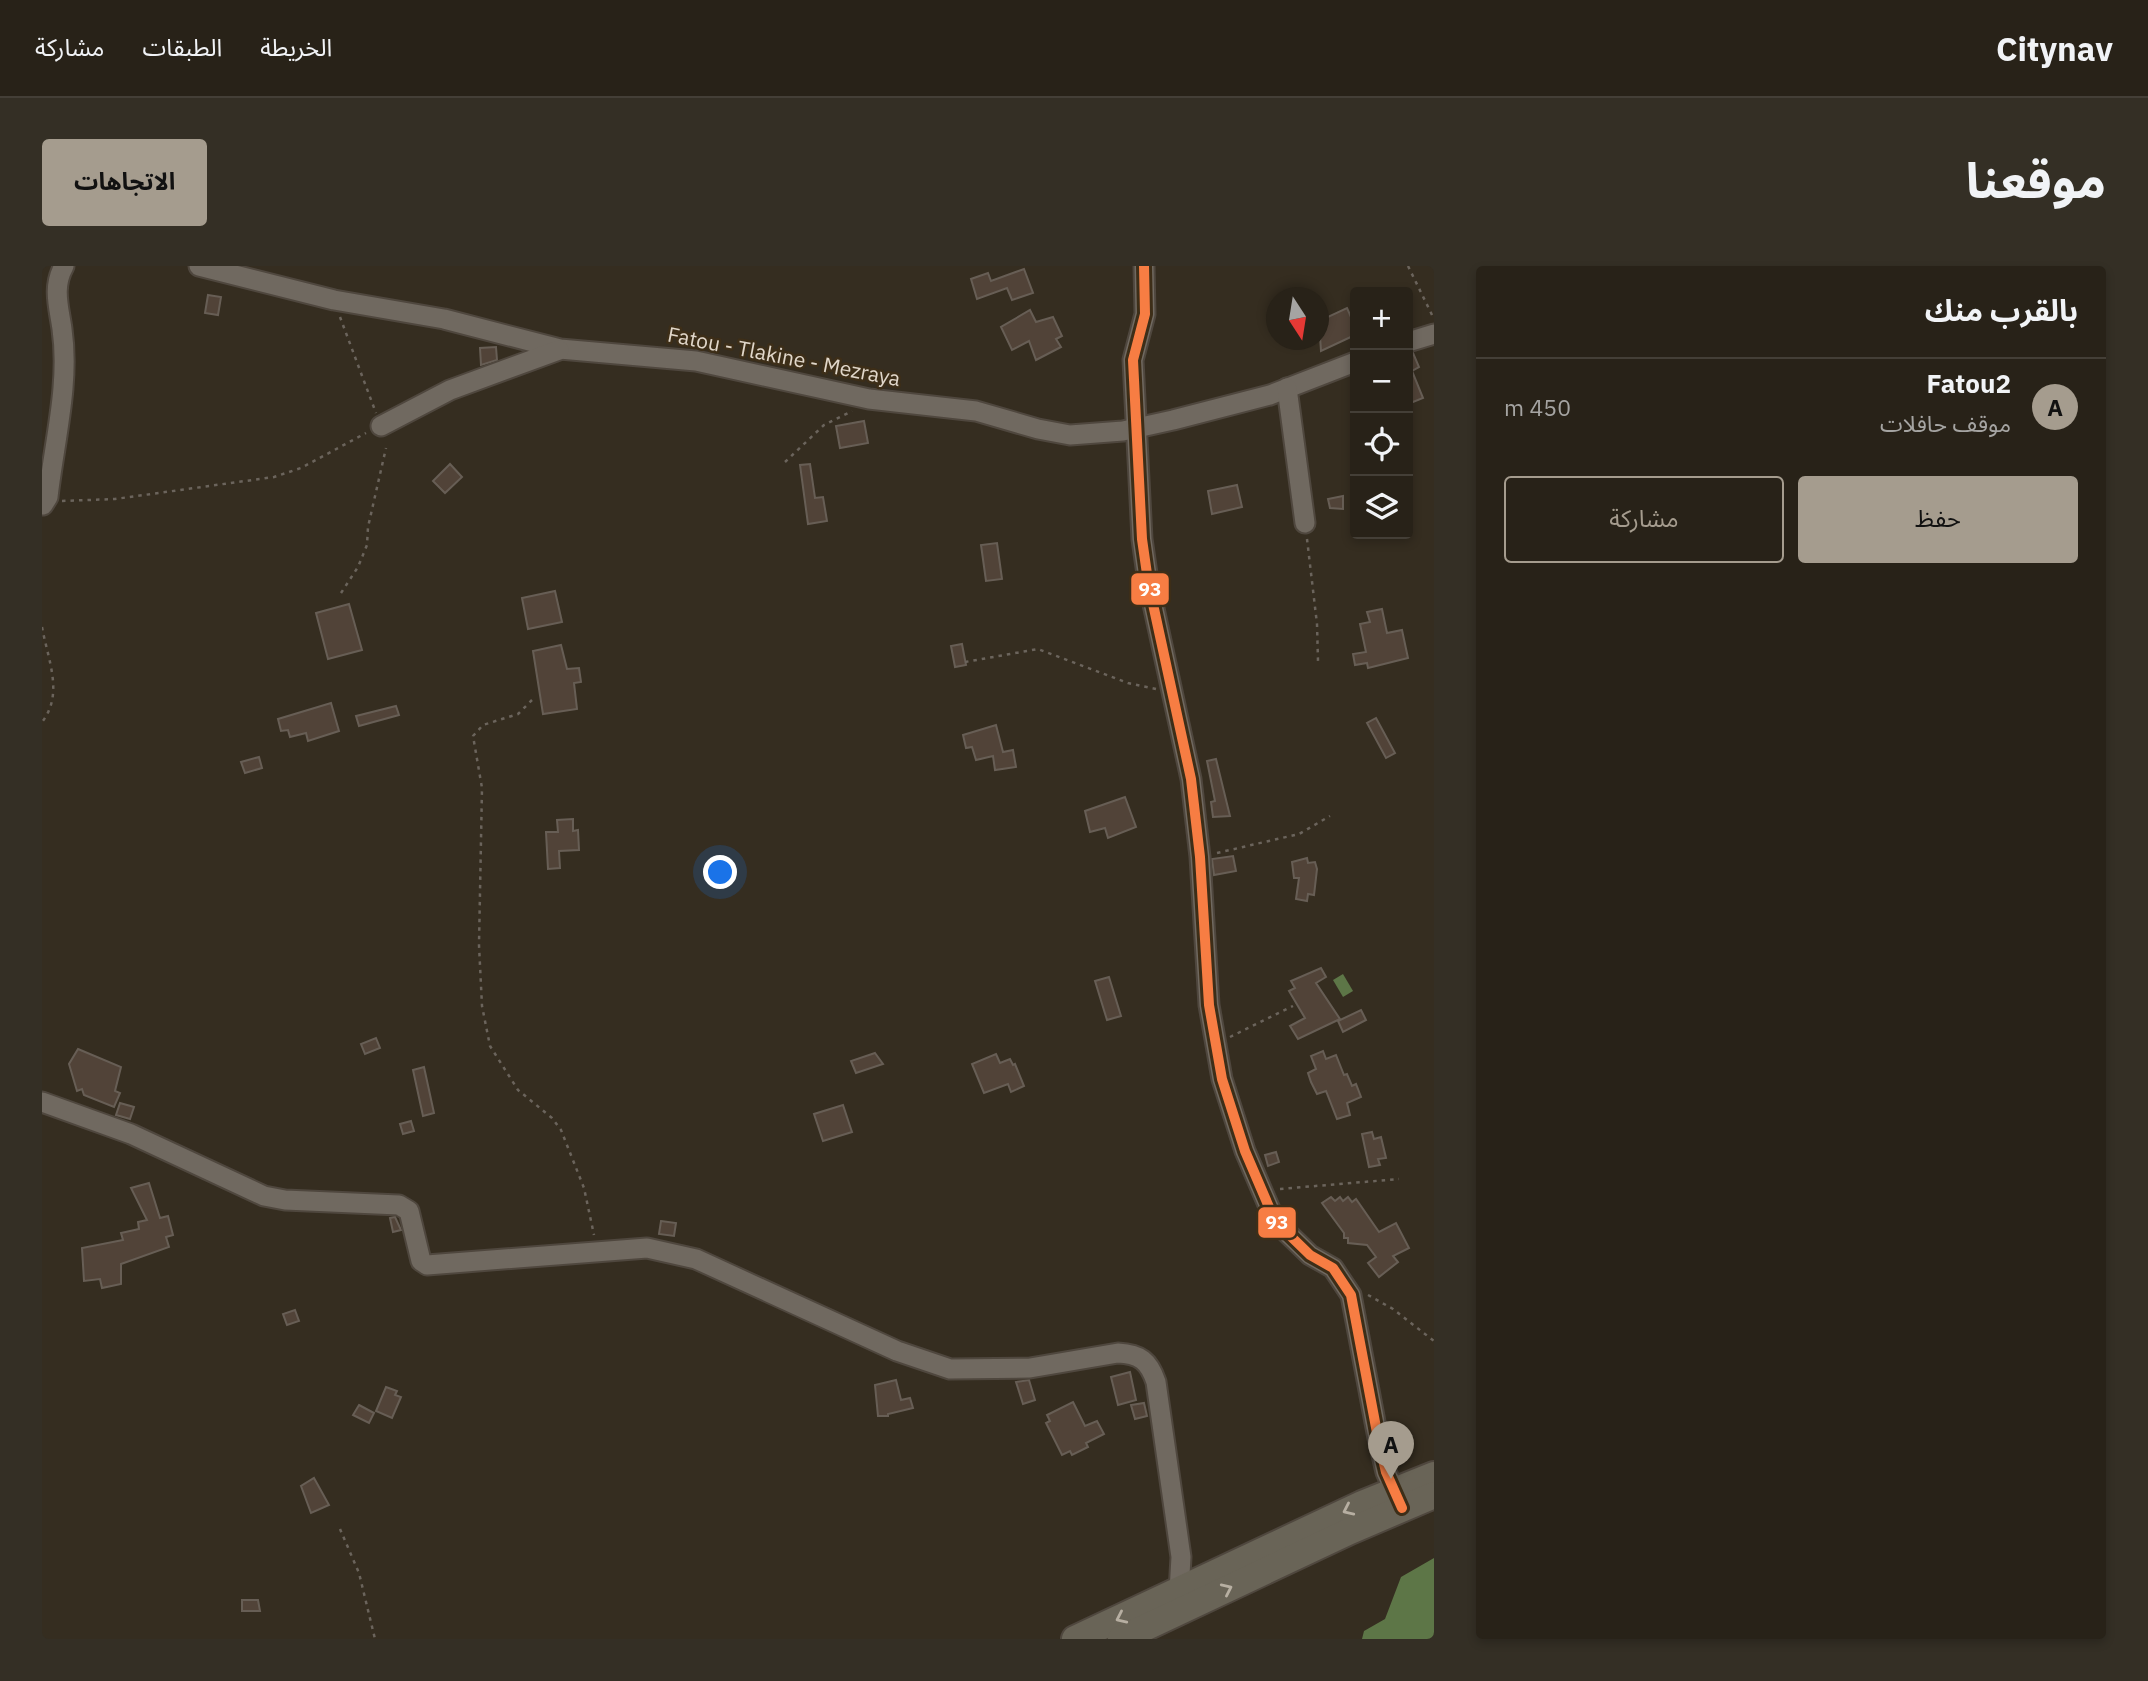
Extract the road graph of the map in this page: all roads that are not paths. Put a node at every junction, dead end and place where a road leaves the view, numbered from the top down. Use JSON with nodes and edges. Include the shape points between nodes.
{"nodes":[{"id":1,"x":64,"y":266,"type":"edge"},
{"id":2,"x":199,"y":266,"type":"edge"},
{"id":3,"x":1144,"y":266,"type":"edge"},
{"id":4,"x":261,"y":274,"type":"edge"},
{"id":5,"x":1434,"y":334,"type":"edge"},
{"id":6,"x":1413,"y":340,"type":"edge"},
{"id":7,"x":560,"y":349,"type":"junction"},
{"id":8,"x":1350,"y":364,"type":"edge"},
{"id":9,"x":1287,"y":388,"type":"junction"},
{"id":10,"x":381,"y":426,"type":"road end"},
{"id":11,"x":1138,"y":428,"type":"junction"},
{"id":12,"x":43,"y":506,"type":"edge"},
{"id":13,"x":1305,"y":523,"type":"road end"},
{"id":14,"x":42,"y":1102,"type":"edge"},
{"id":15,"x":1434,"y":1475,"type":"edge"},
{"id":16,"x":1434,"y":1495,"type":"edge"},
{"id":17,"x":1398,"y":1499,"type":"junction"},
{"id":18,"x":1182,"y":1600,"type":"junction"},
{"id":19,"x":1075,"y":1639,"type":"edge"},
{"id":20,"x":1121,"y":1639,"type":"edge"}],
"edges":[{"from":1,"to":12,"type":"street","via":[[56,284],[62,333],[59,418]]},
{"from":2,"to":4,"type":"street","name":"Fatou - Tlakine - Mezraya"},
{"from":3,"to":11,"type":"street","via":[[1146,314],[1133,360]]},
{"from":4,"to":7,"type":"street","name":"Fatou - Tlakine - Mezraya","via":[[334,300],[444,319]]},
{"from":5,"to":6,"type":"street"},
{"from":7,"to":10,"type":"street","via":[[450,390]]},
{"from":7,"to":11,"type":"street","name":"Fatou - Tlakine - Mezraya","via":[[671,357],[869,399],[976,411],[1070,435]]},
{"from":8,"to":9,"type":"street","name":"Fatou - Tlakine - Mezraya"},
{"from":9,"to":11,"type":"street","name":"Fatou - Tlakine - Mezraya"},
{"from":9,"to":13,"type":"street"},
{"from":11,"to":17,"type":"street","via":[[1148,581],[1191,779],[1215,1040],[1235,1121],[1275,1221],[1289,1237],[1333,1268],[1350,1295],[1378,1438]]},
{"from":14,"to":18,"type":"street","via":[[131,1134],[264,1196],[399,1205],[409,1211],[421,1261],[427,1265],[647,1248],[696,1259],[916,1359],[950,1369],[1030,1368],[1118,1353],[1144,1359],[1156,1382],[1181,1557]]},
{"from":15,"to":17,"type":"main road"},
{"from":16,"to":17,"type":"main road"},
{"from":17,"to":18,"type":"main road"},
{"from":18,"to":19,"type":"main road","one_way":true},
{"from":18,"to":20,"type":"main road"}]}
